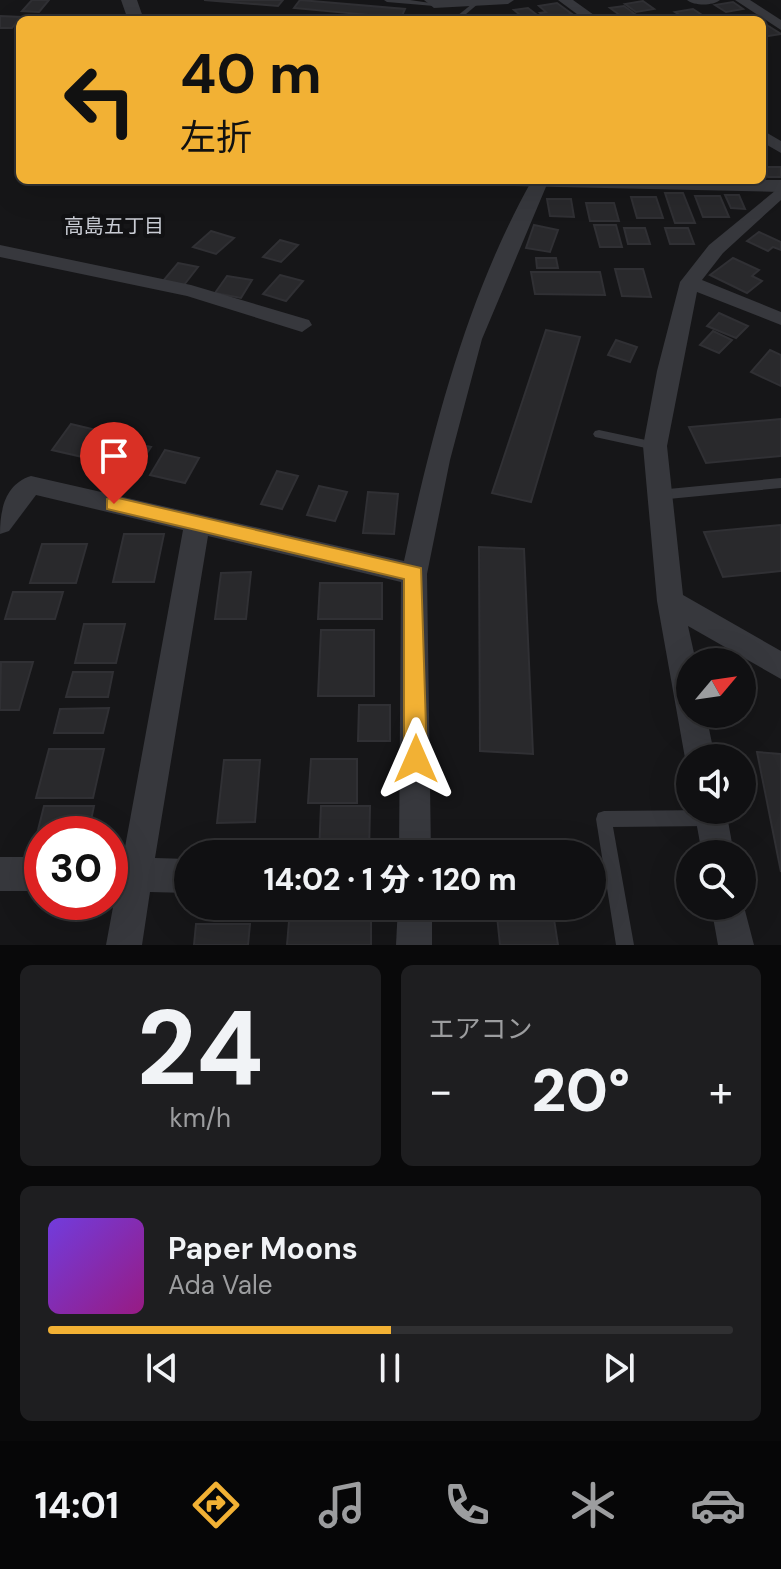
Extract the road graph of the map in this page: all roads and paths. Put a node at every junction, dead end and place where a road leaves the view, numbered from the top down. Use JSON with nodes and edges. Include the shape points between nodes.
{"nodes":[{"id":1,"x":387,"y":0,"type":"edge"},
{"id":2,"x":508,"y":0,"type":"edge"},
{"id":3,"x":564,"y":0,"type":"edge"},
{"id":4,"x":693,"y":0,"type":"edge"},
{"id":5,"x":714,"y":0,"type":"edge"},
{"id":6,"x":741,"y":0,"type":"edge"},
{"id":7,"x":432,"y":2,"type":"edge"},
{"id":8,"x":477,"y":2,"type":"edge"},
{"id":9,"x":460,"y":16,"type":"edge"},
{"id":10,"x":588,"y":16,"type":"edge"},
{"id":11,"x":763,"y":16,"type":"edge"},
{"id":12,"x":538,"y":184,"type":"edge"},
{"id":13,"x":608,"y":184,"type":"edge"},
{"id":14,"x":781,"y":189,"type":"edge"},
{"id":15,"x":0,"y":251,"type":"edge"},
{"id":16,"x":690,"y":282,"type":"junction"},
{"id":17,"x":781,"y":319,"type":"edge"},
{"id":18,"x":302,"y":325,"type":"dead end"},
{"id":19,"x":599,"y":434,"type":"dead end"},
{"id":20,"x":655,"y":446,"type":"junction"},
{"id":21,"x":781,"y":483,"type":"edge"},
{"id":22,"x":658,"y":495,"type":"junction"},
{"id":23,"x":197,"y":523,"type":"junction"},
{"id":24,"x":0,"y":524,"type":"edge"},
{"id":25,"x":414,"y":574,"type":"junction"},
{"id":26,"x":670,"y":601,"type":"junction"},
{"id":27,"x":679,"y":648,"type":"edge"},
{"id":28,"x":781,"y":664,"type":"edge"},
{"id":29,"x":676,"y":816,"type":"edge"},
{"id":30,"x":415,"y":840,"type":"edge"},
{"id":31,"x":128,"y":850,"type":"edge"},
{"id":32,"x":0,"y":874,"type":"edge"},
{"id":33,"x":24,"y":874,"type":"edge"},
{"id":34,"x":128,"y":874,"type":"edge"},
{"id":35,"x":174,"y":876,"type":"edge"},
{"id":36,"x":124,"y":920,"type":"edge"},
{"id":37,"x":415,"y":920,"type":"edge"},
{"id":38,"x":731,"y":920,"type":"edge"},
{"id":39,"x":124,"y":945,"type":"edge"},
{"id":40,"x":414,"y":945,"type":"edge"},
{"id":41,"x":625,"y":945,"type":"edge"},
{"id":42,"x":736,"y":945,"type":"edge"}],
"edges":[{"from":1,"to":7,"type":"lane"},
{"from":2,"to":8,"type":"street"},
{"from":3,"to":10,"type":"street"},
{"from":4,"to":5,"type":"street"},
{"from":6,"to":11,"type":"street"},
{"from":7,"to":8,"type":"street"},
{"from":8,"to":9,"type":"lane"},
{"from":12,"to":25,"type":"street","via":[[472,339],[438,460]]},
{"from":13,"to":14,"type":"street"},
{"from":14,"to":16,"type":"street","via":[[716,249]]},
{"from":15,"to":18,"type":"street","via":[[191,291]]},
{"from":16,"to":17,"type":"street"},
{"from":16,"to":20,"type":"street"},
{"from":19,"to":20,"type":"lane"},
{"from":20,"to":22,"type":"street"},
{"from":21,"to":22,"type":"lane"},
{"from":22,"to":26,"type":"street"},
{"from":23,"to":24,"type":"street","via":[[31,485]]},
{"from":23,"to":25,"type":"street"},
{"from":23,"to":31,"type":"street"},
{"from":25,"to":30,"type":"street"},
{"from":26,"to":27,"type":"street"},
{"from":26,"to":28,"type":"street"},
{"from":29,"to":41,"type":"lane","via":[[604,819]]},
{"from":32,"to":33,"type":"street"},
{"from":34,"to":35,"type":"street"},
{"from":36,"to":39,"type":"street"},
{"from":37,"to":40,"type":"street"},
{"from":38,"to":42,"type":"street"}]}
